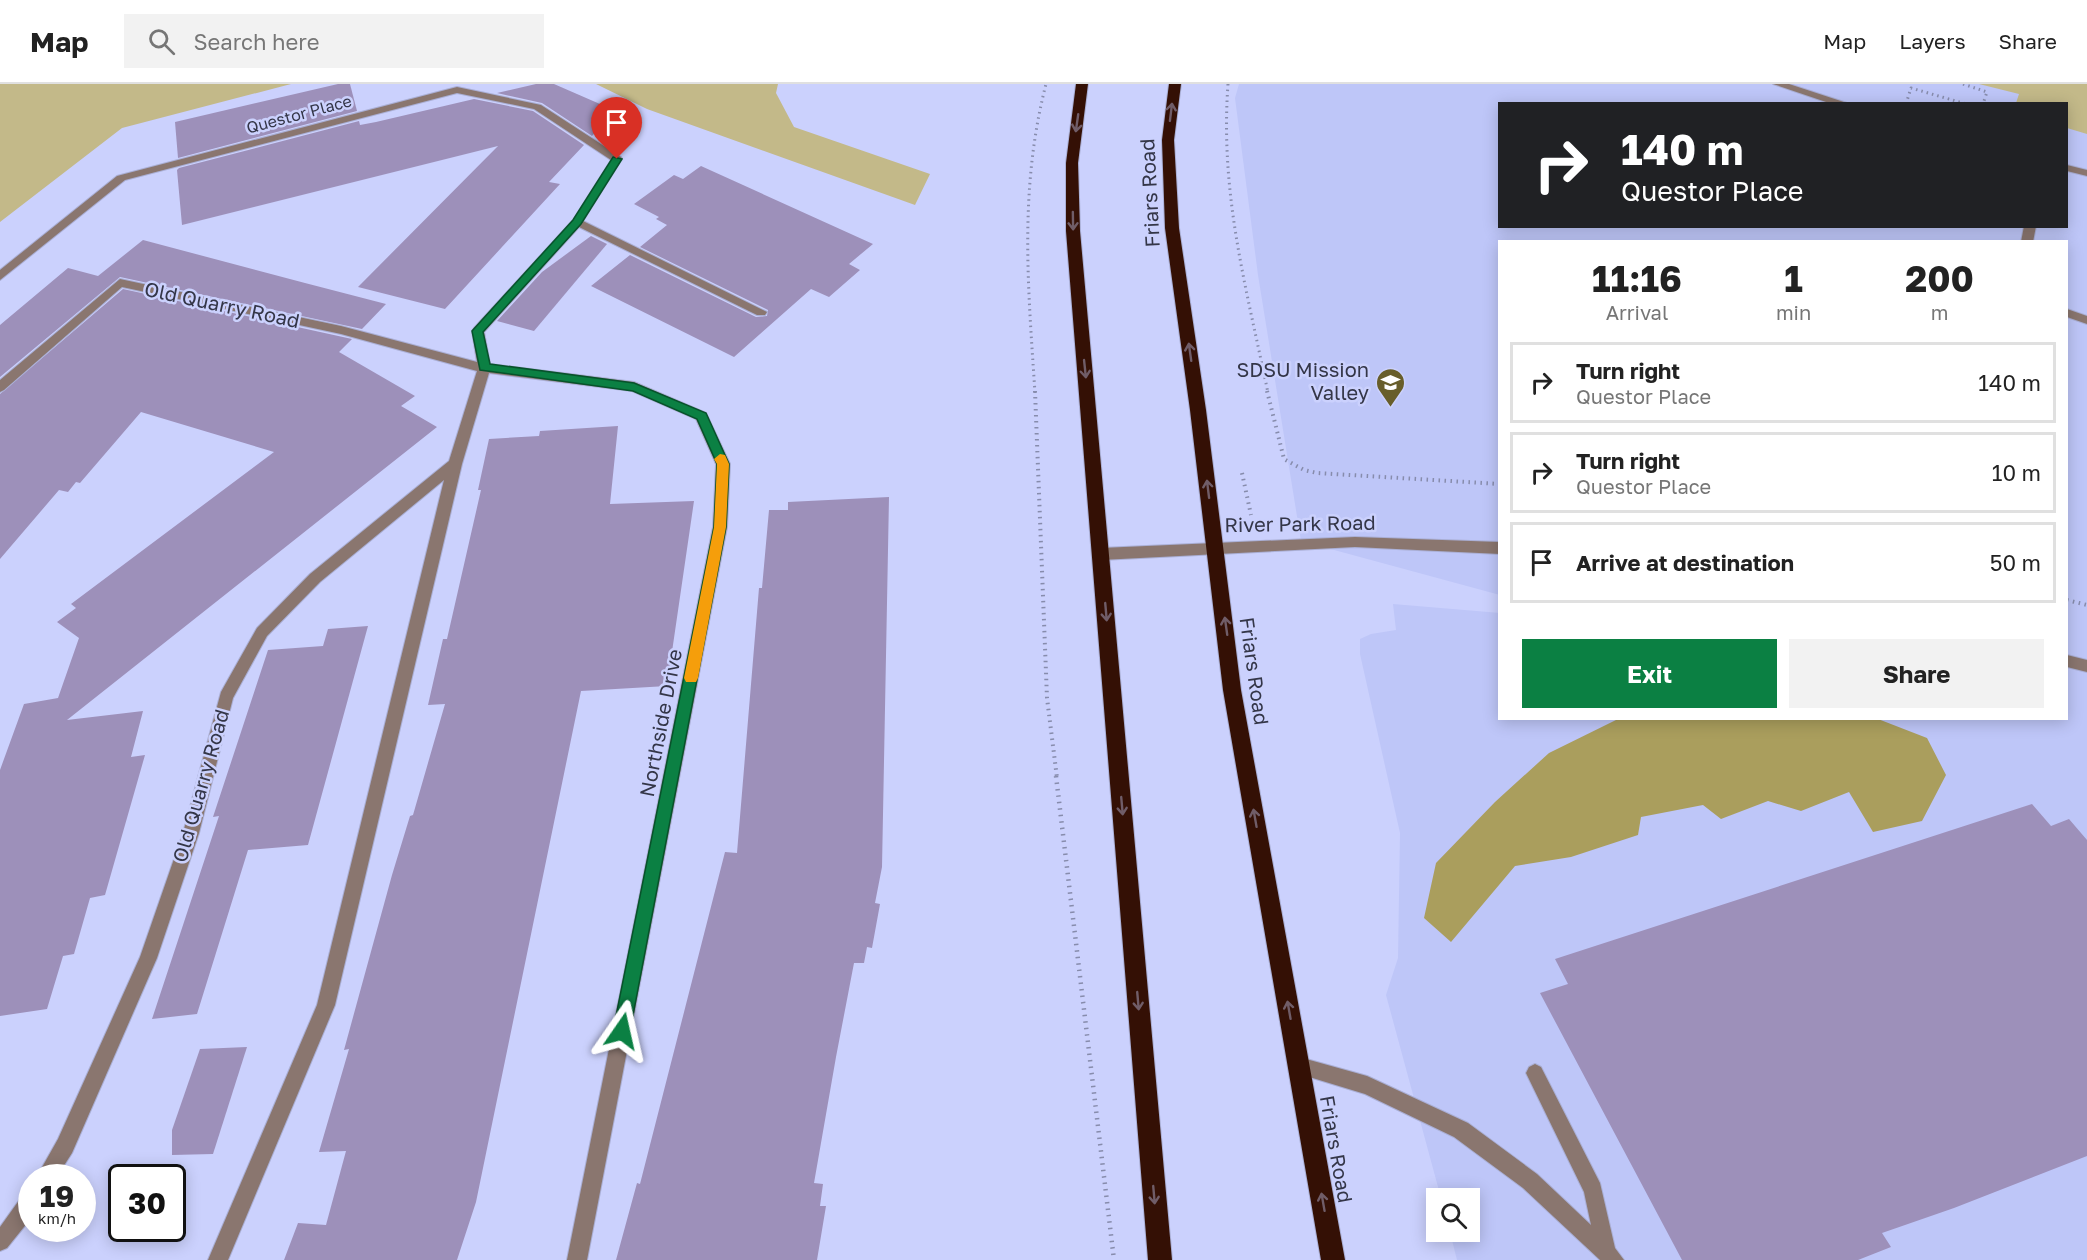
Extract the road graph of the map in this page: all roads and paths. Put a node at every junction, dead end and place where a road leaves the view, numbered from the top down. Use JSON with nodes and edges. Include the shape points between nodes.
{"nodes":[{"id":1,"x":1046,"y":84,"type":"edge"},
{"id":2,"x":1082,"y":84,"type":"edge"},
{"id":3,"x":1174,"y":84,"type":"edge"},
{"id":4,"x":1228,"y":84,"type":"edge"},
{"id":5,"x":1778,"y":84,"type":"edge"},
{"id":6,"x":1963,"y":84,"type":"edge"},
{"id":7,"x":1838,"y":102,"type":"edge"},
{"id":8,"x":1907,"y":102,"type":"edge"},
{"id":9,"x":1959,"y":102,"type":"edge"},
{"id":10,"x":1984,"y":102,"type":"edge"},
{"id":11,"x":2068,"y":168,"type":"edge"},
{"id":12,"x":2087,"y":173,"type":"edge"},
{"id":13,"x":577,"y":222,"type":"junction"},
{"id":14,"x":0,"y":276,"type":"edge"},
{"id":15,"x":761,"y":312,"type":"dead end"},
{"id":16,"x":2068,"y":313,"type":"edge"},
{"id":17,"x":2087,"y":320,"type":"edge"},
{"id":18,"x":484,"y":368,"type":"junction"},
{"id":19,"x":0,"y":387,"type":"edge"},
{"id":20,"x":455,"y":464,"type":"junction"},
{"id":21,"x":1242,"y":469,"type":"dead end"},
{"id":22,"x":1498,"y":484,"type":"edge"},
{"id":23,"x":1256,"y":546,"type":"junction"},
{"id":24,"x":1215,"y":547,"type":"junction"},
{"id":25,"x":1498,"y":548,"type":"edge"},
{"id":26,"x":1101,"y":554,"type":"junction"},
{"id":27,"x":2068,"y":600,"type":"edge"},
{"id":28,"x":2087,"y":604,"type":"edge"},
{"id":29,"x":2068,"y":661,"type":"edge"},
{"id":30,"x":2087,"y":666,"type":"edge"},
{"id":31,"x":1299,"y":1066,"type":"junction"},
{"id":32,"x":1535,"y":1073,"type":"dead end"},
{"id":33,"x":54,"y":1164,"type":"edge"},
{"id":34,"x":18,"y":1220,"type":"edge"},
{"id":35,"x":0,"y":1241,"type":"edge"},
{"id":36,"x":1610,"y":1255,"type":"edge"},
{"id":37,"x":218,"y":1260,"type":"edge"},
{"id":38,"x":577,"y":1260,"type":"edge"},
{"id":39,"x":1114,"y":1260,"type":"edge"},
{"id":40,"x":1160,"y":1260,"type":"edge"},
{"id":41,"x":1333,"y":1260,"type":"edge"}],
"edges":[{"from":1,"to":39,"type":"path","via":[[1036,123],[1028,185],[1027,266],[1047,698]]},
{"from":2,"to":26,"type":"highway","one_way":true,"via":[[1072,163],[1073,231]]},
{"from":24,"to":3,"type":"highway","name":"Friars Road","one_way":true,"via":[[1172,228],[1168,140]]},
{"from":4,"to":22,"type":"path","via":[[1230,214],[1284,459],[1317,473]]},
{"from":5,"to":7,"type":"street"},
{"from":6,"to":10,"type":"path","via":[[1987,92]]},
{"from":8,"to":9,"type":"path","via":[[1911,88]]},
{"from":11,"to":12,"type":"street"},
{"from":13,"to":14,"type":"street","name":"Questor Place","via":[[617,159],[537,107],[457,90],[121,178]]},
{"from":13,"to":15,"type":"street"},
{"from":13,"to":18,"type":"street","name":"Questor Place","via":[[478,331]]},
{"from":16,"to":17,"type":"street"},
{"from":18,"to":19,"type":"street","name":"Old Quarry Road","via":[[341,330],[120,284]]},
{"from":18,"to":20,"type":"street"},
{"from":18,"to":38,"type":"street","name":"Northside Drive","via":[[634,387],[701,416],[723,464],[720,527]]},
{"from":20,"to":33,"type":"street","name":"Old Quarry Road","via":[[315,578],[262,632],[226,698],[190,833],[148,958]]},
{"from":20,"to":37,"type":"street","via":[[326,1005]]},
{"from":21,"to":23,"type":"path"},
{"from":23,"to":24,"type":"street","name":"River Park Road"},
{"from":23,"to":25,"type":"street","name":"River Park Road","via":[[1355,542]]},
{"from":24,"to":26,"type":"street","name":"River Park Road"},
{"from":31,"to":24,"type":"highway","name":"Friars Road","one_way":true,"via":[[1232,690]]},
{"from":26,"to":40,"type":"highway","one_way":true},
{"from":27,"to":28,"type":"path"},
{"from":29,"to":30,"type":"street"},
{"from":31,"to":36,"type":"street","via":[[1368,1085],[1461,1130],[1530,1181]]},
{"from":41,"to":31,"type":"highway","name":"Friars Road","one_way":true},
{"from":32,"to":36,"type":"street","via":[[1593,1190]]},
{"from":34,"to":35,"type":"street"}]}
